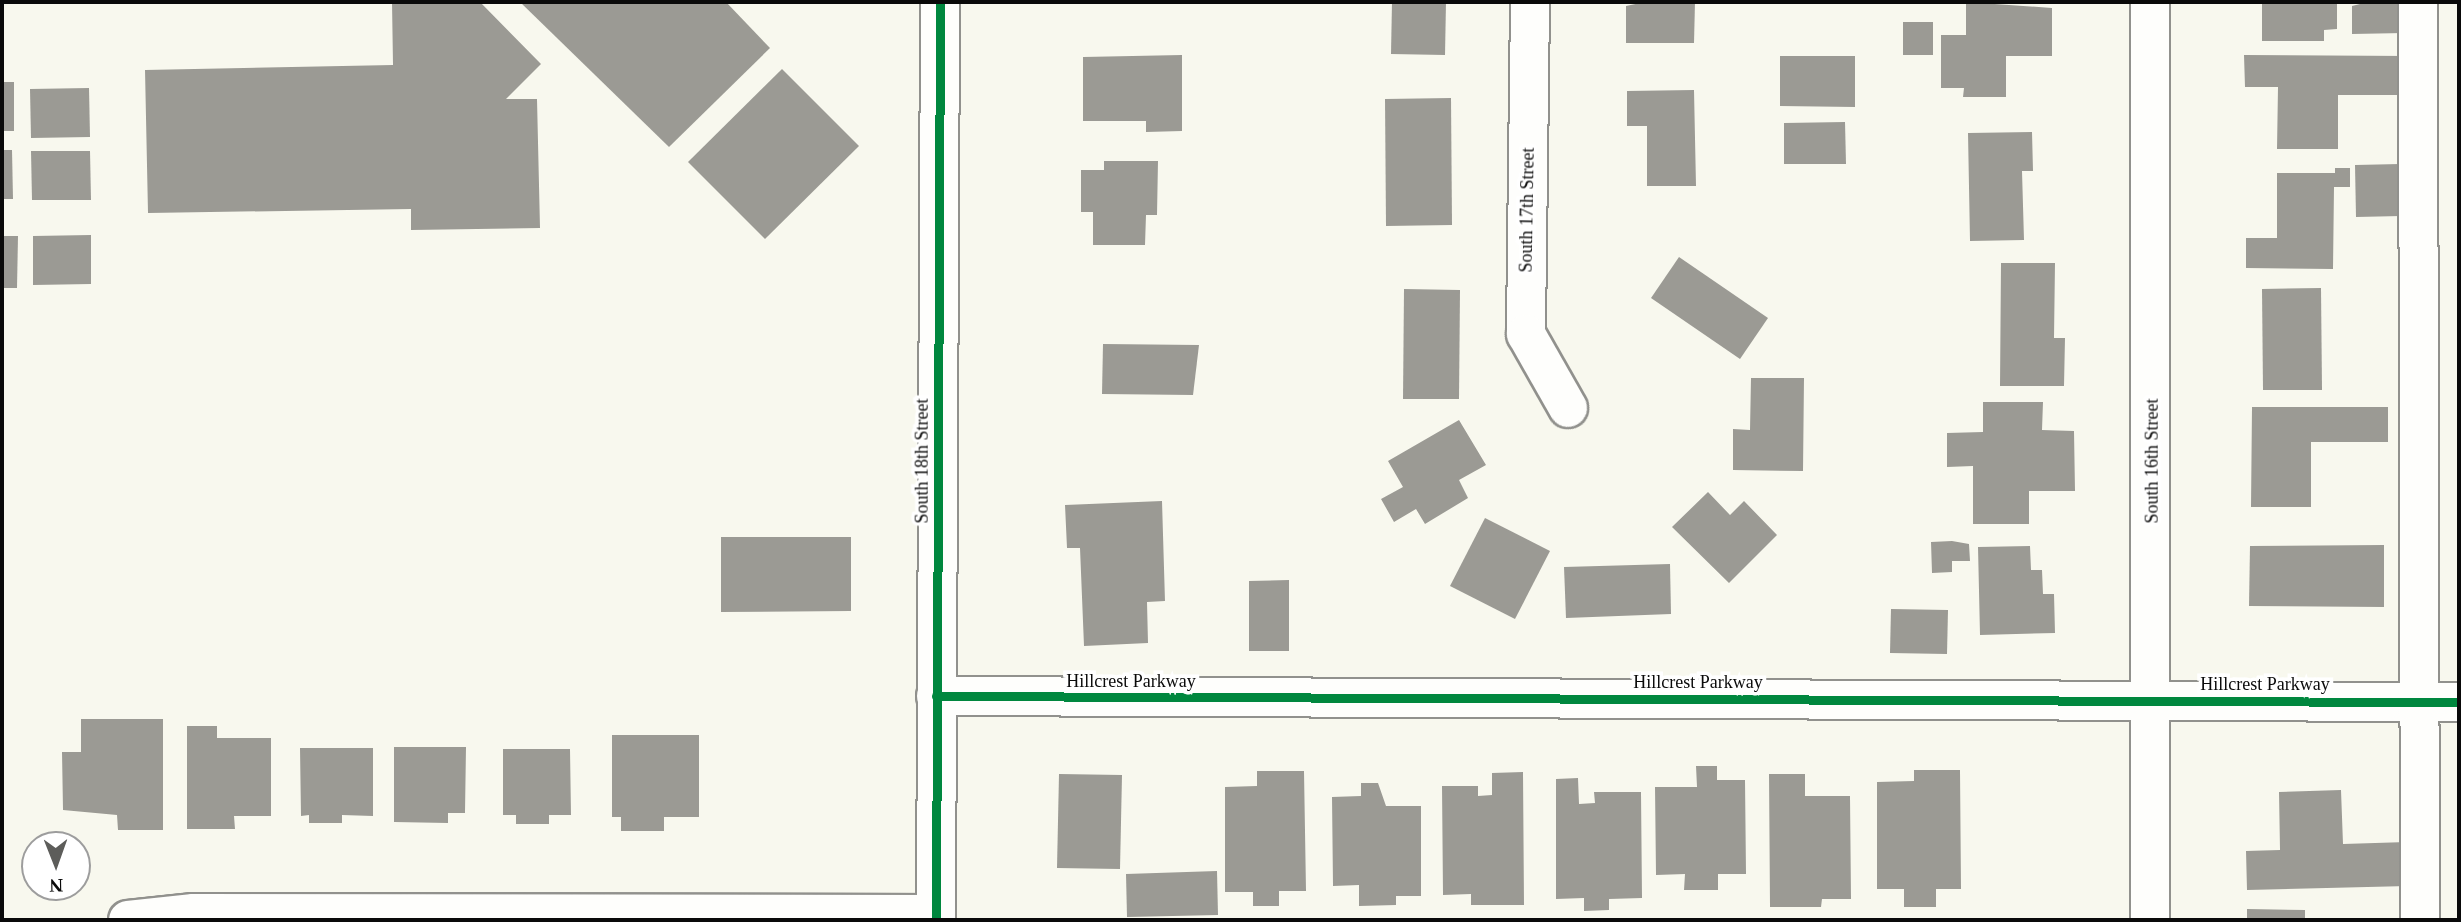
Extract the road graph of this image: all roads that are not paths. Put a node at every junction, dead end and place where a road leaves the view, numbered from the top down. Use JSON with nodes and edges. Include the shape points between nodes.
{"nodes":[{"id":1,"x":940,"y":2,"type":"edge"},
{"id":2,"x":1530,"y":2,"type":"edge"},
{"id":3,"x":2150,"y":2,"type":"edge"},
{"id":4,"x":2418,"y":2,"type":"edge"},
{"id":5,"x":1568,"y":408,"type":"dead end"},
{"id":6,"x":936,"y":696,"type":"junction"},
{"id":7,"x":2153,"y":700,"type":"junction"},
{"id":8,"x":2420,"y":701,"type":"junction"},
{"id":9,"x":2459,"y":702,"type":"edge"},
{"id":10,"x":936,"y":917,"type":"edge"},
{"id":11,"x":128,"y":920,"type":"edge"},
{"id":12,"x":2150,"y":920,"type":"edge"},
{"id":13,"x":2420,"y":920,"type":"edge"}],
"edges":[{"from":1,"to":6,"type":"street","name":"South 18th Street"},
{"from":2,"to":5,"type":"street","name":"South 17th Street","via":[[1526,334]]},
{"from":3,"to":7,"type":"street","name":"South 16th Street"},
{"from":4,"to":8,"type":"street"},
{"from":6,"to":7,"type":"street","name":"Hillcrest Parkway"},
{"from":6,"to":10,"type":"street","name":"South 18th Street"},
{"from":7,"to":8,"type":"street","name":"Hillcrest Parkway"},
{"from":7,"to":12,"type":"street","name":"South 16th Street"},
{"from":8,"to":9,"type":"street","name":"Hillcrest Parkway"},
{"from":8,"to":13,"type":"street"},
{"from":10,"to":11,"type":"street","via":[[194,913]]}]}
